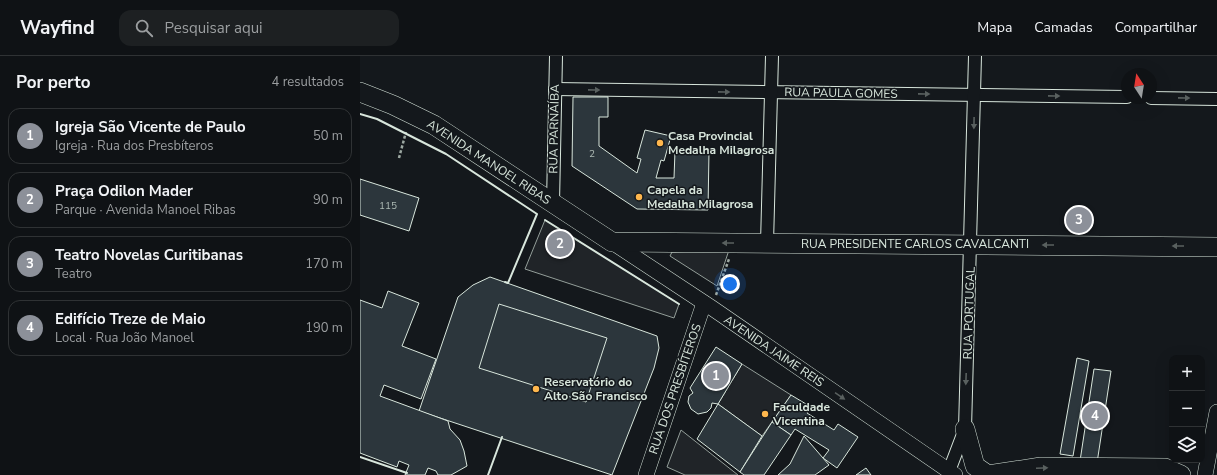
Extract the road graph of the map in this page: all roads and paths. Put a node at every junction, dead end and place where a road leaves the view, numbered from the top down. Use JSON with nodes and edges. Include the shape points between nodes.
{"nodes":[{"id":1,"x":556,"y":56,"type":"edge"},
{"id":2,"x":772,"y":56,"type":"edge"},
{"id":3,"x":975,"y":56,"type":"edge"},
{"id":4,"x":555,"y":89,"type":"junction"},
{"id":5,"x":360,"y":92,"type":"edge"},
{"id":6,"x":771,"y":92,"type":"junction"},
{"id":7,"x":974,"y":95,"type":"junction"},
{"id":8,"x":1121,"y":97,"type":"edge"},
{"id":9,"x":1157,"y":98,"type":"edge"},
{"id":10,"x":1217,"y":98,"type":"edge"},
{"id":11,"x":406,"y":132,"type":"dead end"},
{"id":12,"x":399,"y":158,"type":"dead end"},
{"id":13,"x":552,"y":203,"type":"junction"},
{"id":14,"x":612,"y":242,"type":"junction"},
{"id":15,"x":734,"y":243,"type":"junction"},
{"id":16,"x":768,"y":243,"type":"junction"},
{"id":17,"x":971,"y":245,"type":"junction"},
{"id":18,"x":1217,"y":247,"type":"edge"},
{"id":19,"x":708,"y":306,"type":"junction"},
{"id":20,"x":1217,"y":412,"type":"edge"},
{"id":21,"x":965,"y":429,"type":"junction"},
{"id":22,"x":952,"y":473,"type":"edge"},
{"id":23,"x":646,"y":475,"type":"edge"},
{"id":24,"x":1182,"y":475,"type":"edge"},
{"id":25,"x":1205,"y":475,"type":"edge"}],
"edges":[{"from":1,"to":4,"type":"street","name":"RUA PARNAÍBA"},
{"from":2,"to":6,"type":"street"},
{"from":3,"to":7,"type":"street","name":"RUA PORTUGAL"},
{"from":4,"to":6,"type":"street","name":"RUA PAULA GOMES","one_way":true},
{"from":4,"to":13,"type":"street","name":"RUA PARNAÍBA"},
{"from":5,"to":13,"type":"main road","name":"AVENIDA MANOEL RIBAS","via":[[401,108],[434,125]]},
{"from":6,"to":7,"type":"street","name":"RUA PAULA GOMES","one_way":true},
{"from":6,"to":16,"type":"street"},
{"from":7,"to":8,"type":"street","name":"RUA PAULA GOMES","one_way":true},
{"from":7,"to":17,"type":"street","name":"RUA PORTUGAL","one_way":true},
{"from":9,"to":10,"type":"street","one_way":true},
{"from":11,"to":12,"type":"path"},
{"from":13,"to":14,"type":"main road","name":"AVENIDA MANOEL RIBAS"},
{"from":15,"to":14,"type":"main road","name":"RUA PRESIDENTE CARLOS CAVALCANTI","one_way":true},
{"from":14,"to":19,"type":"street","name":"AVENIDA JAIME REIS"},
{"from":15,"to":16,"type":"main road","name":"RUA PRESIDENTE CARLOS CAVALCANTI"},
{"from":15,"to":19,"type":"path"},
{"from":16,"to":17,"type":"main road","name":"RUA PRESIDENTE CARLOS CAVALCANTI"},
{"from":18,"to":17,"type":"main road","name":"RUA PRESIDENTE CARLOS CAVALCANTI","one_way":true},
{"from":17,"to":21,"type":"street","name":"RUA PORTUGAL","one_way":true},
{"from":19,"to":22,"type":"street","name":"AVENIDA JAIME REIS","one_way":true},
{"from":19,"to":23,"type":"street","name":"RUA DOS PRESBÍTEROS"},
{"from":20,"to":25,"type":"street"},
{"from":21,"to":22,"type":"street","name":"RUA PORTUGAL"},
{"from":21,"to":24,"type":"main road","one_way":true,"via":[[975,466],[988,475],[1027,468],[1057,467],[1165,468]]}]}
